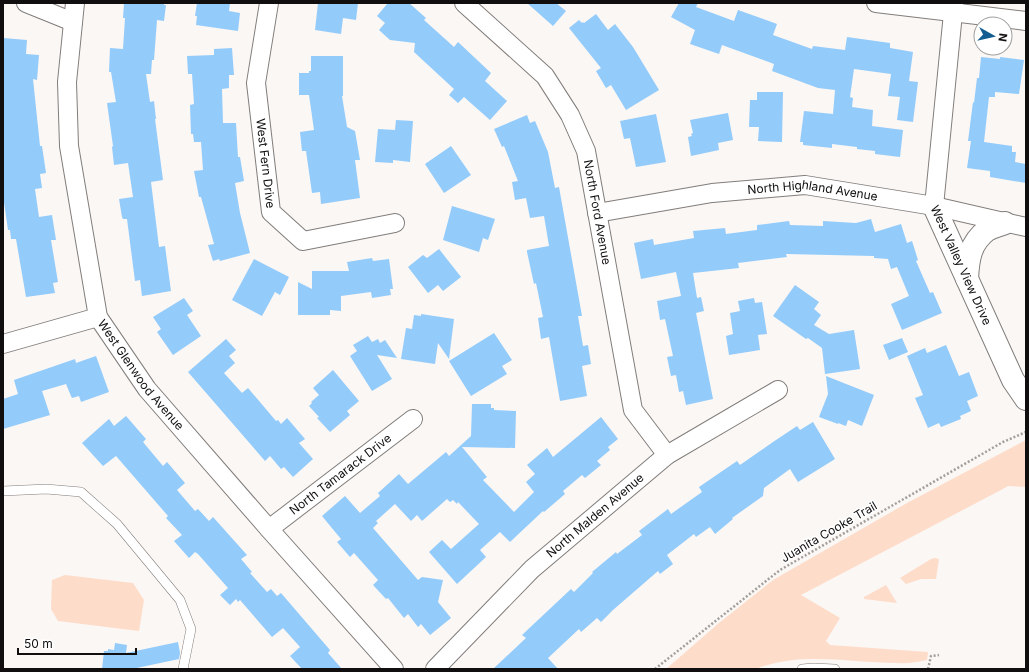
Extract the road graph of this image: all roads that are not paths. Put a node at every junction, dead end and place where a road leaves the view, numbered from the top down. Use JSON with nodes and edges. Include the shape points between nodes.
{"nodes":[{"id":1,"x":26,"y":3,"type":"edge"},
{"id":2,"x":75,"y":3,"type":"edge"},
{"id":3,"x":269,"y":3,"type":"edge"},
{"id":4,"x":464,"y":3,"type":"edge"},
{"id":5,"x":876,"y":3,"type":"edge"},
{"id":6,"x":953,"y":8,"type":"edge"},
{"id":7,"x":1026,"y":21,"type":"edge"},
{"id":8,"x":73,"y":22,"type":"junction"},
{"id":9,"x":934,"y":206,"type":"junction"},
{"id":10,"x":597,"y":212,"type":"junction"},
{"id":11,"x":395,"y":223,"type":"dead end"},
{"id":12,"x":1005,"y":223,"type":"junction"},
{"id":13,"x":1026,"y":227,"type":"edge"},
{"id":14,"x":967,"y":279,"type":"junction"},
{"id":15,"x":98,"y":317,"type":"junction"},
{"id":16,"x":3,"y":344,"type":"edge"},
{"id":17,"x":778,"y":390,"type":"dead end"},
{"id":18,"x":1026,"y":398,"type":"edge"},
{"id":19,"x":413,"y":419,"type":"dead end"},
{"id":20,"x":667,"y":455,"type":"junction"},
{"id":21,"x":3,"y":491,"type":"edge"},
{"id":22,"x":269,"y":529,"type":"junction"},
{"id":23,"x":183,"y":669,"type":"edge"},
{"id":24,"x":394,"y":669,"type":"edge"},
{"id":25,"x":436,"y":669,"type":"edge"},
{"id":26,"x":802,"y":669,"type":"edge"},
{"id":27,"x":835,"y":669,"type":"edge"}],
"edges":[{"from":1,"to":8,"type":"street"},
{"from":2,"to":8,"type":"street","name":"West Glenwood Avenue"},
{"from":3,"to":11,"type":"street","name":"West Fern Drive","via":[[256,83],[271,212],[303,240]]},
{"from":4,"to":10,"type":"street","name":"North Ford Avenue","via":[[545,76],[570,115],[586,151]]},
{"from":5,"to":6,"type":"street"},
{"from":6,"to":7,"type":"street"},
{"from":6,"to":9,"type":"street","name":"West Valley View Drive"},
{"from":8,"to":15,"type":"street","name":"West Glenwood Avenue","via":[[67,82],[69,146]]},
{"from":9,"to":10,"type":"street","name":"North Highland Avenue","via":[[805,185],[712,193]]},
{"from":9,"to":12,"type":"street","name":"North Highland Avenue"},
{"from":9,"to":14,"type":"street","name":"West Valley View Drive"},
{"from":10,"to":20,"type":"street","name":"North Ford Avenue","via":[[633,410]]},
{"from":12,"to":13,"type":"street","name":"North Highland Avenue"},
{"from":12,"to":14,"type":"street","via":[[988,230],[974,245],[968,260]]},
{"from":14,"to":18,"type":"street","name":"West Valley View Drive","via":[[1012,380]]},
{"from":15,"to":16,"type":"street"},
{"from":15,"to":22,"type":"street","name":"West Glenwood Avenue","via":[[147,389]]},
{"from":17,"to":20,"type":"street","name":"North Malden Avenue"},
{"from":19,"to":22,"type":"street","name":"North Tamarack Drive"},
{"from":20,"to":25,"type":"street","name":"North Malden Avenue","via":[[532,569]]},
{"from":21,"to":23,"type":"lane","via":[[46,489],[81,492],[117,524],[180,600],[191,629]]},
{"from":22,"to":24,"type":"street","name":"West Glenwood Avenue"},
{"from":26,"to":27,"type":"lane"}]}
